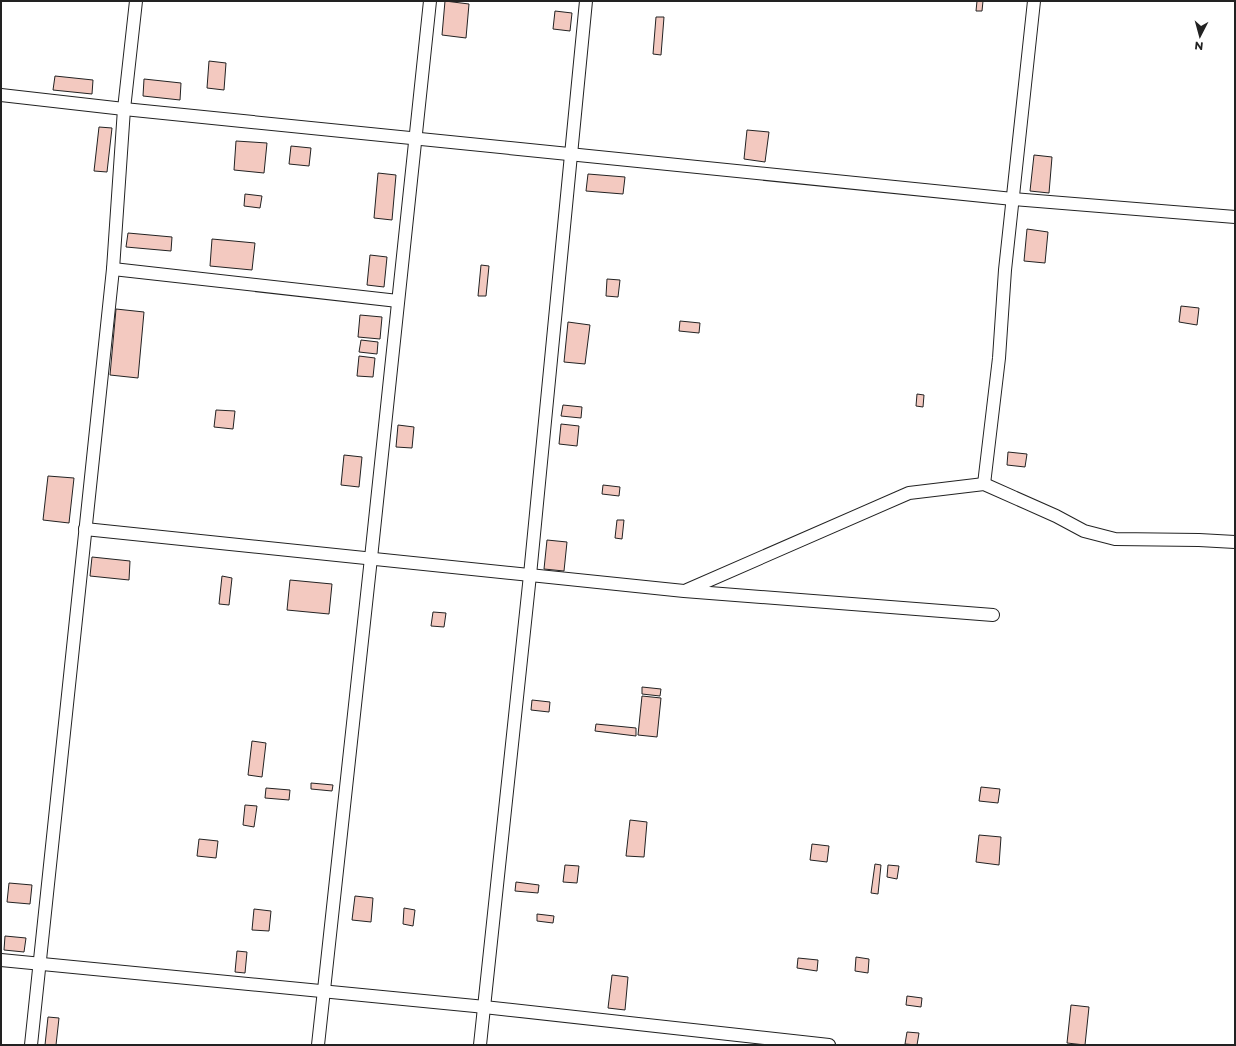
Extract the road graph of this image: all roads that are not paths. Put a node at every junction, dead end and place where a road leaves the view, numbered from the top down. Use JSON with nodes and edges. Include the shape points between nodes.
{"nodes":[{"id":1,"x":136,"y":1,"type":"edge"},
{"id":2,"x":430,"y":1,"type":"edge"},
{"id":3,"x":586,"y":1,"type":"edge"},
{"id":4,"x":1034,"y":1,"type":"edge"},
{"id":5,"x":1,"y":95,"type":"edge"},
{"id":6,"x":124,"y":109,"type":"junction"},
{"id":7,"x":415,"y":138,"type":"junction"},
{"id":8,"x":571,"y":154,"type":"junction"},
{"id":9,"x":1013,"y":199,"type":"junction"},
{"id":10,"x":1235,"y":217,"type":"edge"},
{"id":11,"x":113,"y":269,"type":"junction"},
{"id":12,"x":398,"y":301,"type":"junction"},
{"id":13,"x":984,"y":484,"type":"junction"},
{"id":14,"x":85,"y":529,"type":"junction"},
{"id":15,"x":1235,"y":542,"type":"edge"},
{"id":16,"x":371,"y":558,"type":"junction"},
{"id":17,"x":530,"y":575,"type":"junction"},
{"id":18,"x":684,"y":591,"type":"junction"},
{"id":19,"x":992,"y":615,"type":"dead end"},
{"id":20,"x":1,"y":960,"type":"edge"},
{"id":21,"x":39,"y":964,"type":"junction"},
{"id":22,"x":323,"y":991,"type":"junction"},
{"id":23,"x":485,"y":1007,"type":"junction"},
{"id":24,"x":31,"y":1045,"type":"edge"},
{"id":25,"x":318,"y":1045,"type":"edge"},
{"id":26,"x":480,"y":1045,"type":"edge"},
{"id":27,"x":829,"y":1045,"type":"edge"}],
"edges":[{"from":1,"to":6,"type":"street"},
{"from":2,"to":7,"type":"street"},
{"from":3,"to":8,"type":"street"},
{"from":4,"to":9,"type":"street"},
{"from":5,"to":6,"type":"street"},
{"from":6,"to":7,"type":"street"},
{"from":6,"to":11,"type":"street"},
{"from":7,"to":8,"type":"street"},
{"from":7,"to":12,"type":"street"},
{"from":8,"to":9,"type":"street"},
{"from":8,"to":17,"type":"street"},
{"from":9,"to":10,"type":"street"},
{"from":9,"to":13,"type":"street","via":[[999,358]]},
{"from":11,"to":12,"type":"street"},
{"from":11,"to":14,"type":"street"},
{"from":12,"to":16,"type":"street"},
{"from":13,"to":15,"type":"street","via":[[1084,531],[1115,539]]},
{"from":13,"to":18,"type":"street","via":[[909,493]]},
{"from":14,"to":16,"type":"street"},
{"from":14,"to":21,"type":"street"},
{"from":16,"to":17,"type":"street"},
{"from":16,"to":22,"type":"street"},
{"from":17,"to":18,"type":"street"},
{"from":17,"to":23,"type":"street"},
{"from":18,"to":19,"type":"street"},
{"from":20,"to":21,"type":"street"},
{"from":21,"to":22,"type":"street"},
{"from":21,"to":24,"type":"street"},
{"from":22,"to":23,"type":"street"},
{"from":22,"to":25,"type":"street"},
{"from":23,"to":26,"type":"street"},
{"from":23,"to":27,"type":"street"}]}
